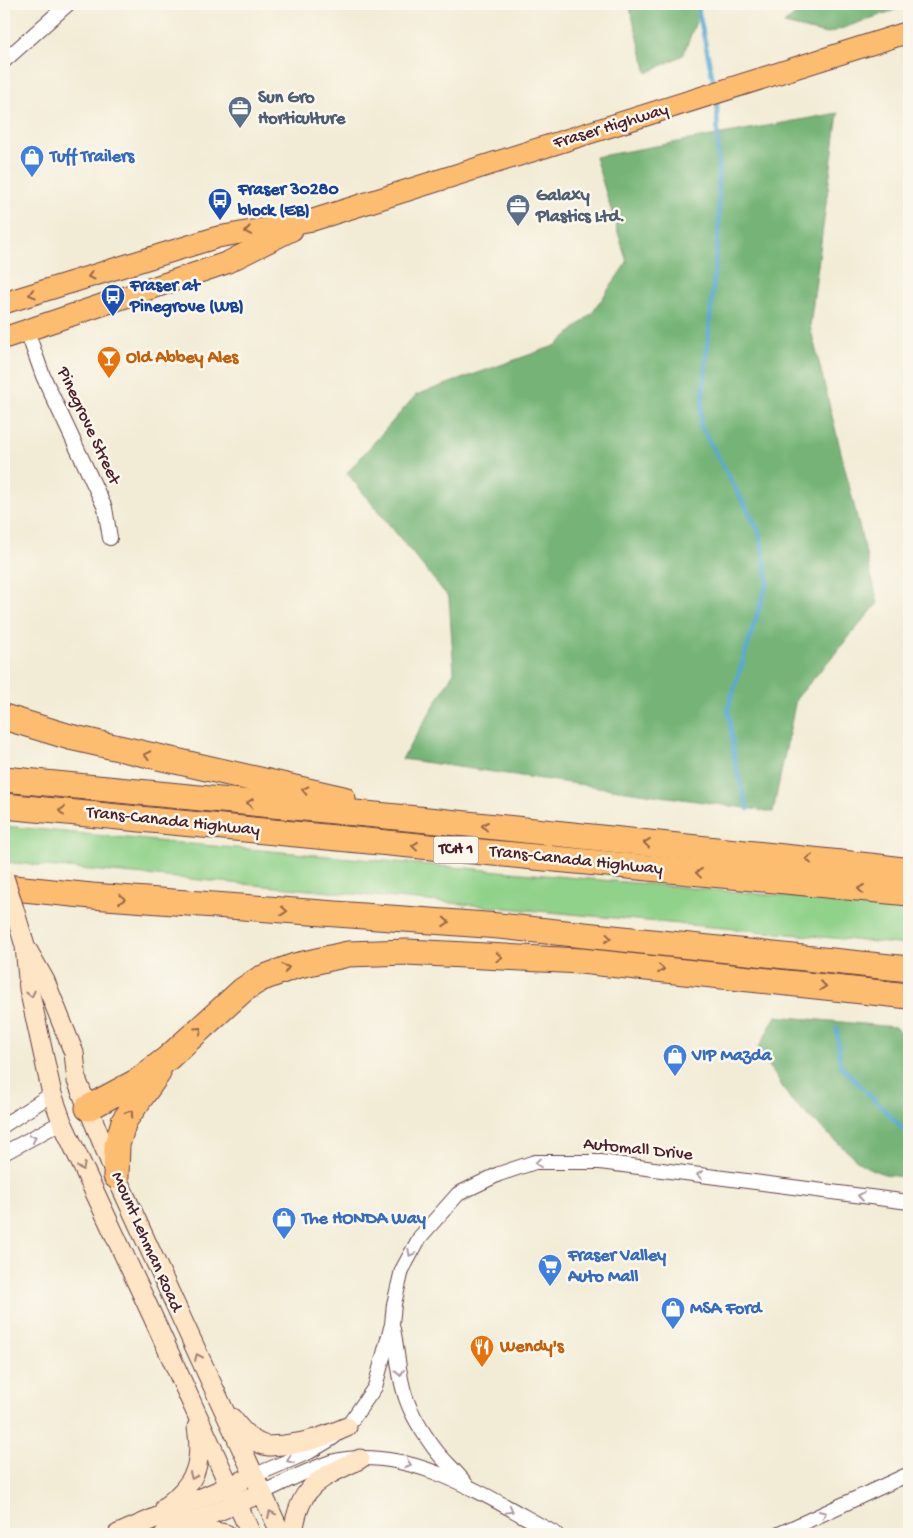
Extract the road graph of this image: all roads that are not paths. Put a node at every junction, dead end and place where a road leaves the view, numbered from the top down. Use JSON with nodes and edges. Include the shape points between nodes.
{"nodes":[{"id":1,"x":68,"y":4,"type":"edge"},
{"id":2,"x":909,"y":32,"type":"edge"},
{"id":3,"x":4,"y":61,"type":"edge"},
{"id":4,"x":313,"y":220,"type":"junction"},
{"id":5,"x":4,"y":303,"type":"edge"},
{"id":6,"x":27,"y":331,"type":"junction"},
{"id":7,"x":4,"y":338,"type":"edge"},
{"id":8,"x":110,"y":538,"type":"dead end"},
{"id":9,"x":4,"y":717,"type":"edge"},
{"id":10,"x":4,"y":779,"type":"edge"},
{"id":11,"x":4,"y":806,"type":"edge"},
{"id":12,"x":438,"y":821,"type":"junction"},
{"id":13,"x":909,"y":871,"type":"edge"},
{"id":14,"x":4,"y":877,"type":"edge"},
{"id":15,"x":4,"y":886,"type":"edge"},
{"id":16,"x":4,"y":891,"type":"edge"},
{"id":17,"x":909,"y":893,"type":"edge"},
{"id":18,"x":92,"y":896,"type":"junction"},
{"id":19,"x":25,"y":946,"type":"junction"},
{"id":20,"x":909,"y":969,"type":"edge"},
{"id":21,"x":909,"y":996,"type":"edge"},
{"id":22,"x":168,"y":1058,"type":"junction"},
{"id":23,"x":77,"y":1081,"type":"junction"},
{"id":24,"x":52,"y":1094,"type":"junction"},
{"id":25,"x":88,"y":1108,"type":"junction"},
{"id":26,"x":62,"y":1122,"type":"junction"},
{"id":27,"x":4,"y":1125,"type":"edge"},
{"id":28,"x":4,"y":1153,"type":"edge"},
{"id":29,"x":116,"y":1176,"type":"junction"},
{"id":30,"x":909,"y":1202,"type":"edge"},
{"id":31,"x":392,"y":1324,"type":"junction"},
{"id":32,"x":218,"y":1401,"type":"junction"},
{"id":33,"x":194,"y":1411,"type":"junction"},
{"id":34,"x":347,"y":1427,"type":"junction"},
{"id":35,"x":360,"y":1459,"type":"junction"},
{"id":36,"x":909,"y":1474,"type":"edge"},
{"id":37,"x":253,"y":1476,"type":"junction"},
{"id":38,"x":467,"y":1487,"type":"junction"},
{"id":39,"x":261,"y":1493,"type":"junction"},
{"id":40,"x":233,"y":1495,"type":"junction"},
{"id":41,"x":146,"y":1521,"type":"junction"},
{"id":42,"x":118,"y":1534,"type":"edge"},
{"id":43,"x":164,"y":1534,"type":"edge"},
{"id":44,"x":226,"y":1534,"type":"edge"},
{"id":45,"x":251,"y":1534,"type":"edge"},
{"id":46,"x":281,"y":1534,"type":"edge"},
{"id":47,"x":292,"y":1534,"type":"edge"},
{"id":48,"x":556,"y":1534,"type":"edge"},
{"id":49,"x":779,"y":1534,"type":"edge"}],
"edges":[{"from":1,"to":3,"type":"street"},
{"from":2,"to":4,"type":"main road","name":"Fraser Highway"},
{"from":4,"to":5,"type":"main road","name":"Fraser Highway","one_way":true,"via":[[218,237]]},
{"from":4,"to":6,"type":"main road","name":"Fraser Highway","via":[[226,263]]},
{"from":6,"to":7,"type":"main road","name":"Fraser Highway"},
{"from":6,"to":8,"type":"street","name":"Pinegrove Street","via":[[42,376],[105,508]]},
{"from":12,"to":9,"type":"highway","one_way":true,"via":[[80,740]]},
{"from":12,"to":10,"type":"highway","one_way":true},
{"from":17,"to":11,"type":"highway","name":"Trans-Canada Highway","number":"TCH 1","one_way":true},
{"from":13,"to":12,"type":"highway","one_way":true},
{"from":14,"to":19,"type":"main road","name":"Mount Lehman Road","bridge":true},
{"from":15,"to":18,"type":"highway"},
{"from":16,"to":18,"type":"highway"},
{"from":18,"to":20,"type":"highway","one_way":true,"via":[[500,926]]},
{"from":19,"to":23,"type":"main road","name":"Mount Lehman Road","via":[[45,981],[74,1052]]},
{"from":19,"to":24,"type":"main road","name":"Mount Lehman Road","one_way":true,"via":[[29,989]]},
{"from":22,"to":21,"type":"highway","one_way":true,"via":[[243,990],[260,979],[295,966],[348,954],[407,952],[582,961]]},
{"from":22,"to":25,"type":"highway","via":[[138,1081]]},
{"from":29,"to":22,"type":"highway","one_way":true,"via":[[117,1145],[124,1121]]},
{"from":23,"to":24,"type":"main road"},
{"from":23,"to":25,"type":"main road","name":"Mount Lehman Road"},
{"from":24,"to":26,"type":"main road","name":"Mount Lehman Road"},
{"from":24,"to":27,"type":"street"},
{"from":25,"to":26,"type":"main road"},
{"from":25,"to":29,"type":"main road","name":"Mount Lehman Road"},
{"from":28,"to":26,"type":"street","one_way":true},
{"from":26,"to":33,"type":"main road","name":"Mount Lehman Road","one_way":true},
{"from":32,"to":29,"type":"main road","name":"Mount Lehman Road","one_way":true},
{"from":30,"to":31,"type":"street","name":"Automall Drive","one_way":true,"via":[[600,1162],[535,1162],[499,1174],[458,1194],[420,1237],[402,1270]]},
{"from":31,"to":34,"type":"street","name":"Automall Drive","via":[[374,1387]]},
{"from":31,"to":38,"type":"street","name":"Automall Drive","one_way":true,"via":[[401,1381],[414,1416],[435,1450]]},
{"from":32,"to":34,"type":"main road","via":[[243,1432],[268,1446],[316,1440]]},
{"from":32,"to":37,"type":"main road","name":"Mount Lehman Road"},
{"from":33,"to":40,"type":"main road","name":"Mount Lehman Road"},
{"from":33,"to":41,"type":"main road","one_way":true,"via":[[199,1442],[194,1476],[182,1494]]},
{"from":34,"to":37,"type":"street","name":"Automall Drive","one_way":true,"via":[[332,1440],[309,1452]]},
{"from":35,"to":38,"type":"street","name":"Automall Drive","one_way":true,"via":[[380,1458],[407,1463]]},
{"from":35,"to":39,"type":"street","name":"Automall Drive","via":[[335,1462]]},
{"from":35,"to":47,"type":"main road","via":[[312,1486],[300,1502]]},
{"from":49,"to":36,"type":"street","one_way":true},
{"from":37,"to":39,"type":"main road","name":"Mount Lehman Road"},
{"from":37,"to":40,"type":"main road"},
{"from":38,"to":48,"type":"street","name":"Automall Drive","one_way":true},
{"from":39,"to":40,"type":"main road"},
{"from":46,"to":39,"type":"main road","name":"Mount Lehman Road","one_way":true},
{"from":40,"to":41,"type":"main road"},
{"from":40,"to":43,"type":"main road"},
{"from":40,"to":45,"type":"main road","name":"Mount Lehman Road"},
{"from":41,"to":42,"type":"main road"},
{"from":43,"to":44,"type":"main road","via":[[200,1529]]}]}
